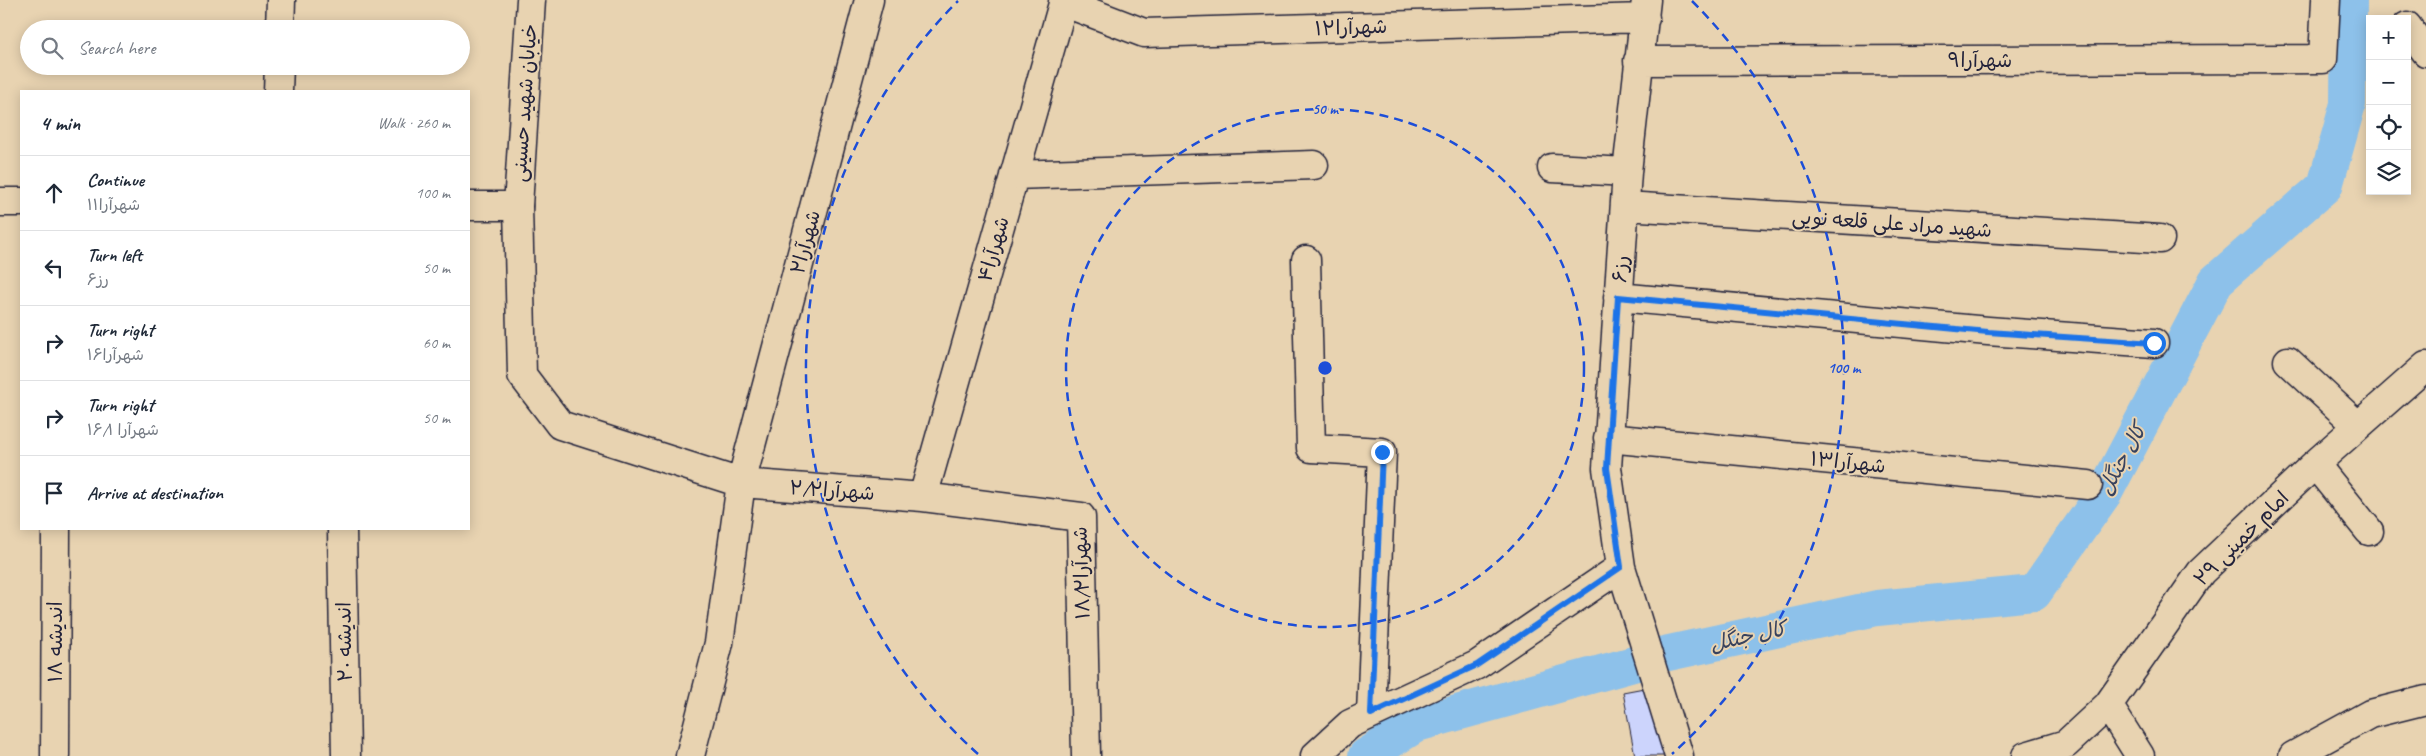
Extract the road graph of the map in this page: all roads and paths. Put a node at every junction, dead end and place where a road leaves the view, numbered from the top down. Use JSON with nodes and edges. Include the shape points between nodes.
{"nodes":[{"id":1,"x":281,"y":0,"type":"edge"},
{"id":2,"x":531,"y":0,"type":"edge"},
{"id":3,"x":869,"y":0,"type":"edge"},
{"id":4,"x":2326,"y":0,"type":"edge"},
{"id":5,"x":1063,"y":1,"type":"edge"},
{"id":6,"x":1645,"y":9,"type":"edge"},
{"id":7,"x":280,"y":20,"type":"edge"},
{"id":8,"x":2411,"y":30,"type":"edge"},
{"id":9,"x":2426,"y":52,"type":"edge"},
{"id":10,"x":1638,"y":61,"type":"junction"},
{"id":11,"x":279,"y":75,"type":"edge"},
{"id":12,"x":278,"y":90,"type":"edge"},
{"id":13,"x":1314,"y":165,"type":"dead end"},
{"id":14,"x":1552,"y":168,"type":"dead end"},
{"id":15,"x":1627,"y":172,"type":"junction"},
{"id":16,"x":1014,"y":175,"type":"junction"},
{"id":17,"x":0,"y":202,"type":"edge"},
{"id":18,"x":20,"y":202,"type":"edge"},
{"id":19,"x":470,"y":206,"type":"edge"},
{"id":20,"x":518,"y":206,"type":"junction"},
{"id":21,"x":1625,"y":206,"type":"junction"},
{"id":22,"x":2160,"y":240,"type":"dead end"},
{"id":23,"x":1306,"y":260,"type":"dead end"},
{"id":24,"x":1618,"y":297,"type":"junction"},
{"id":25,"x":2154,"y":343,"type":"dead end"},
{"id":26,"x":2288,"y":361,"type":"dead end"},
{"id":27,"x":2426,"y":366,"type":"edge"},
{"id":28,"x":2358,"y":426,"type":"junction"},
{"id":29,"x":1608,"y":438,"type":"junction"},
{"id":30,"x":2315,"y":464,"type":"junction"},
{"id":31,"x":741,"y":484,"type":"junction"},
{"id":32,"x":2088,"y":485,"type":"dead end"},
{"id":33,"x":923,"y":497,"type":"junction"},
{"id":34,"x":56,"y":530,"type":"edge"},
{"id":35,"x":342,"y":530,"type":"edge"},
{"id":36,"x":2369,"y":531,"type":"dead end"},
{"id":37,"x":1621,"y":567,"type":"junction"},
{"id":38,"x":2426,"y":700,"type":"edge"},
{"id":39,"x":2108,"y":705,"type":"junction"},
{"id":40,"x":1371,"y":714,"type":"junction"},
{"id":41,"x":55,"y":756,"type":"edge"},
{"id":42,"x":346,"y":756,"type":"edge"},
{"id":43,"x":690,"y":756,"type":"edge"},
{"id":44,"x":1086,"y":756,"type":"edge"},
{"id":45,"x":1315,"y":756,"type":"edge"},
{"id":46,"x":1680,"y":756,"type":"edge"},
{"id":47,"x":2026,"y":756,"type":"edge"},
{"id":48,"x":2140,"y":756,"type":"edge"},
{"id":49,"x":2293,"y":756,"type":"edge"}],
"edges":[{"from":1,"to":7,"type":"street"},
{"from":2,"to":20,"type":"street","name":"خیابان شهید حسینی"},
{"from":3,"to":31,"type":"street","name":"شهرآرا۲"},
{"from":4,"to":10,"type":"street","name":"شهرآرا۹","via":[[2323,59]]},
{"from":5,"to":6,"type":"street","name":"شهرآرا۱۲","via":[[1144,33]]},
{"from":5,"to":16,"type":"street","name":"شهرآرا۴"},
{"from":6,"to":10,"type":"street","name":"رز۶"},
{"from":8,"to":9,"type":"street"},
{"from":10,"to":15,"type":"street","name":"رز۶"},
{"from":11,"to":12,"type":"street"},
{"from":13,"to":16,"type":"street"},
{"from":14,"to":15,"type":"street"},
{"from":15,"to":21,"type":"street","name":"رز۶"},
{"from":16,"to":33,"type":"street","name":"شهرآرا۴"},
{"from":17,"to":18,"type":"street"},
{"from":19,"to":20,"type":"street"},
{"from":20,"to":31,"type":"street","name":"خیابان شهید حسینی","via":[[522,375],[560,425]]},
{"from":21,"to":22,"type":"street","name":"شهید مراد علی قلعه نویی"},
{"from":21,"to":24,"type":"street","name":"رز۶"},
{"from":23,"to":40,"type":"street","via":[[1311,448],[1382,452]]},
{"from":24,"to":25,"type":"street","via":[[1988,332]]},
{"from":24,"to":29,"type":"street","name":"رز۶"},
{"from":26,"to":28,"type":"street"},
{"from":27,"to":28,"type":"street","name":"امام خمینی ۲۹"},
{"from":28,"to":30,"type":"street","name":"امام خمینی ۲۹"},
{"from":29,"to":32,"type":"street","name":"شهرآرا۱۳"},
{"from":29,"to":37,"type":"street","name":"رز۶","via":[[1607,468]]},
{"from":30,"to":36,"type":"street"},
{"from":30,"to":39,"type":"street","name":"امام خمینی ۲۹","via":[[2201,572]]},
{"from":31,"to":33,"type":"street","name":"شهرآرا۲/۲"},
{"from":31,"to":43,"type":"street","name":"شهرآرا۲","via":[[719,642]]},
{"from":33,"to":44,"type":"street","name":"شهرآرا۱۸/۲","via":[[1081,517]]},
{"from":34,"to":41,"type":"street","name":"اندیشه ۱۸"},
{"from":35,"to":42,"type":"street","name":"اندیشه ۲۰"},
{"from":37,"to":40,"type":"street","via":[[1477,665]]},
{"from":37,"to":46,"type":"street","name":"رز۶"},
{"from":38,"to":49,"type":"street","via":[[2370,714]]},
{"from":39,"to":47,"type":"street","name":"امام خمینی ۲۹","via":[[2066,744]]},
{"from":39,"to":48,"type":"street"},
{"from":40,"to":45,"type":"street","via":[[1350,724]]}]}
